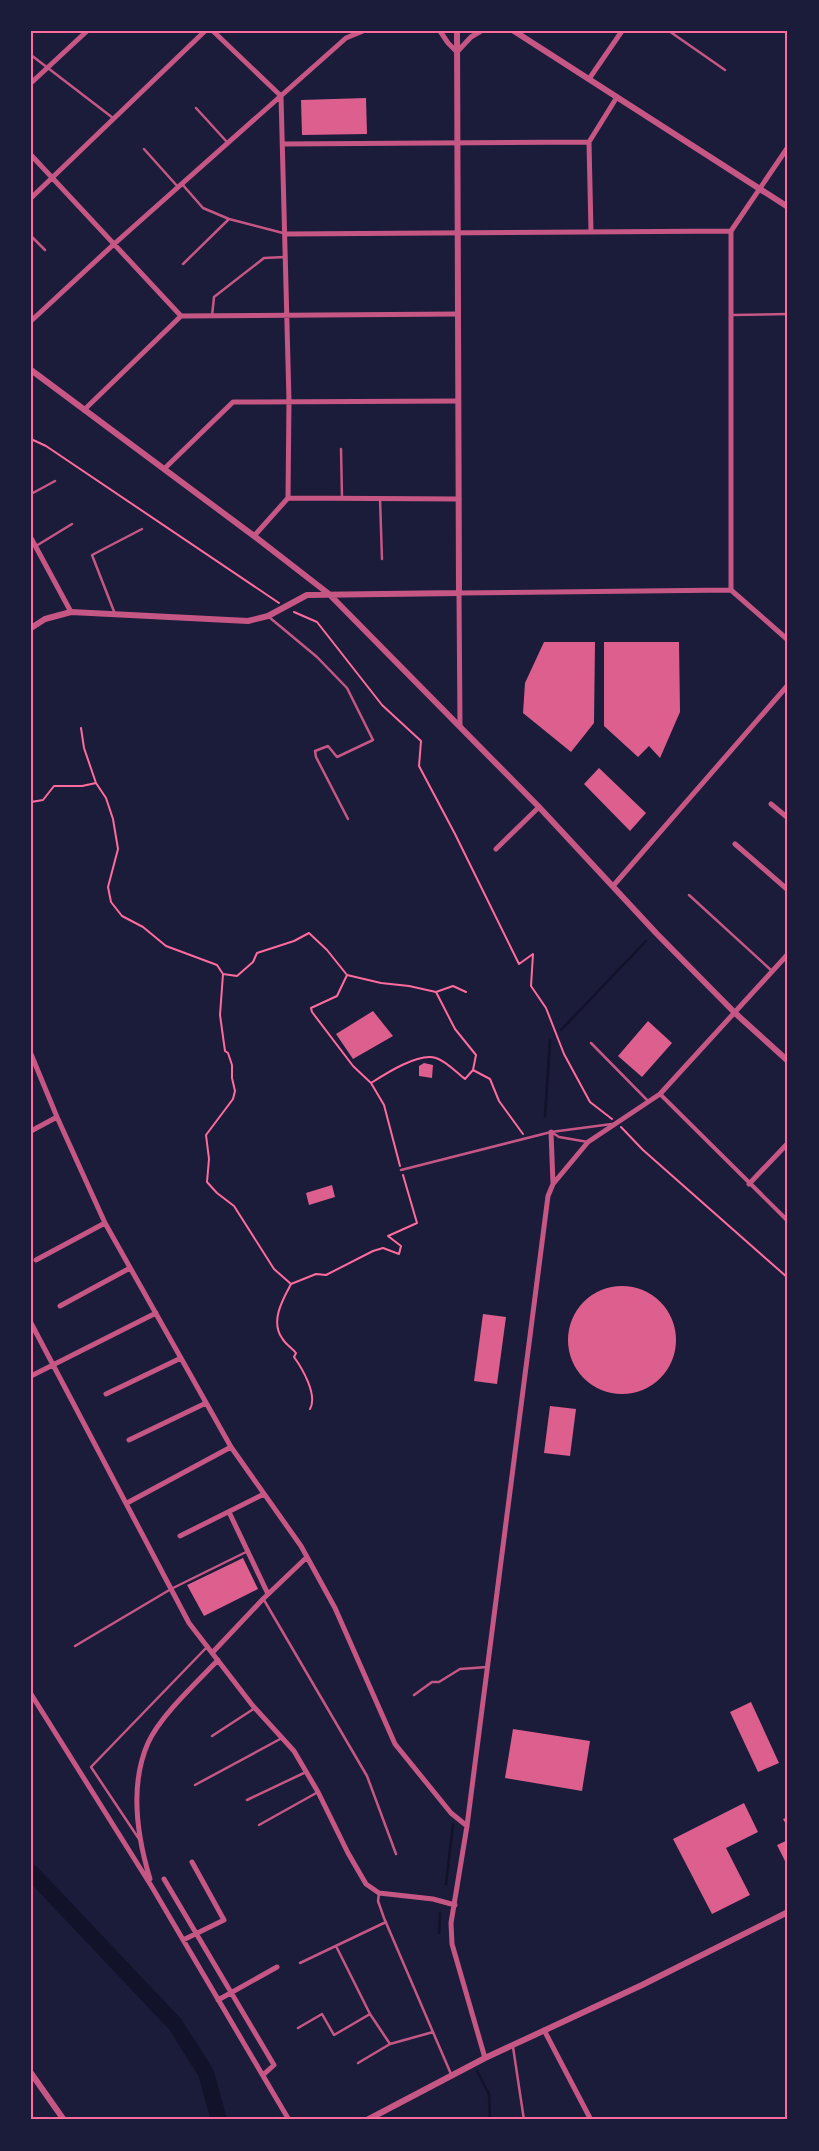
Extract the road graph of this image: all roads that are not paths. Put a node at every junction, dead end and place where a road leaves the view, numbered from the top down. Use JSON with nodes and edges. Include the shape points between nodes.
{"nodes":[{"id":1,"x":87,"y":31,"type":"edge"},
{"id":2,"x":205,"y":31,"type":"edge"},
{"id":3,"x":213,"y":31,"type":"edge"},
{"id":4,"x":363,"y":31,"type":"edge"},
{"id":5,"x":442,"y":31,"type":"edge"},
{"id":6,"x":457,"y":31,"type":"edge"},
{"id":7,"x":480,"y":31,"type":"edge"},
{"id":8,"x":514,"y":31,"type":"edge"},
{"id":9,"x":622,"y":31,"type":"edge"},
{"id":10,"x":669,"y":31,"type":"edge"},
{"id":11,"x":457,"y":52,"type":"junction"},
{"id":12,"x":31,"y":55,"type":"edge"},
{"id":13,"x":48,"y":68,"type":"junction"},
{"id":14,"x":725,"y":70,"type":"dead end"},
{"id":15,"x":589,"y":78,"type":"junction"},
{"id":16,"x":31,"y":83,"type":"edge"},
{"id":17,"x":281,"y":96,"type":"junction"},
{"id":18,"x":617,"y":97,"type":"junction"},
{"id":19,"x":196,"y":108,"type":"dead end"},
{"id":20,"x":114,"y":119,"type":"junction"},
{"id":21,"x":589,"y":142,"type":"junction"},
{"id":22,"x":228,"y":143,"type":"junction"},
{"id":23,"x":458,"y":143,"type":"junction"},
{"id":24,"x":283,"y":144,"type":"junction"},
{"id":25,"x":788,"y":147,"type":"edge"},
{"id":26,"x":144,"y":149,"type":"dead end"},
{"id":27,"x":31,"y":155,"type":"edge"},
{"id":28,"x":52,"y":178,"type":"junction"},
{"id":29,"x":180,"y":186,"type":"junction"},
{"id":30,"x":760,"y":189,"type":"junction"},
{"id":31,"x":31,"y":198,"type":"edge"},
{"id":32,"x":788,"y":207,"type":"edge"},
{"id":33,"x":229,"y":219,"type":"junction"},
{"id":34,"x":731,"y":231,"type":"junction"},
{"id":35,"x":591,"y":232,"type":"junction"},
{"id":36,"x":458,"y":233,"type":"junction"},
{"id":37,"x":286,"y":234,"type":"junction"},
{"id":38,"x":31,"y":236,"type":"edge"},
{"id":39,"x":113,"y":245,"type":"junction"},
{"id":40,"x":45,"y":250,"type":"dead end"},
{"id":41,"x":286,"y":257,"type":"junction"},
{"id":42,"x":183,"y":264,"type":"dead end"},
{"id":43,"x":458,"y":314,"type":"junction"},
{"id":44,"x":788,"y":314,"type":"edge"},
{"id":45,"x":731,"y":315,"type":"junction"},
{"id":46,"x":181,"y":316,"type":"junction"},
{"id":47,"x":212,"y":316,"type":"junction"},
{"id":48,"x":288,"y":316,"type":"junction"},
{"id":49,"x":31,"y":321,"type":"edge"},
{"id":50,"x":31,"y":370,"type":"edge"},
{"id":51,"x":289,"y":401,"type":"junction"},
{"id":52,"x":458,"y":401,"type":"junction"},
{"id":53,"x":84,"y":410,"type":"junction"},
{"id":54,"x":341,"y":449,"type":"dead end"},
{"id":55,"x":164,"y":468,"type":"junction"},
{"id":56,"x":55,"y":481,"type":"dead end"},
{"id":57,"x":31,"y":494,"type":"edge"},
{"id":58,"x":288,"y":498,"type":"junction"},
{"id":59,"x":342,"y":499,"type":"junction"},
{"id":60,"x":380,"y":499,"type":"junction"},
{"id":61,"x":459,"y":499,"type":"junction"},
{"id":62,"x":72,"y":524,"type":"dead end"},
{"id":63,"x":142,"y":529,"type":"dead end"},
{"id":64,"x":254,"y":536,"type":"junction"},
{"id":65,"x":31,"y":538,"type":"edge"},
{"id":66,"x":36,"y":546,"type":"junction"},
{"id":67,"x":382,"y":559,"type":"dead end"},
{"id":68,"x":731,"y":590,"type":"junction"},
{"id":69,"x":459,"y":592,"type":"junction"},
{"id":70,"x":329,"y":594,"type":"junction"},
{"id":71,"x":71,"y":612,"type":"junction"},
{"id":72,"x":116,"y":615,"type":"junction"},
{"id":73,"x":268,"y":616,"type":"junction"},
{"id":74,"x":32,"y":625,"type":"edge"},
{"id":75,"x":788,"y":640,"type":"edge"},
{"id":76,"x":788,"y":685,"type":"edge"},
{"id":77,"x":460,"y":726,"type":"junction"},
{"id":78,"x":771,"y":804,"type":"dead end"},
{"id":79,"x":539,"y":807,"type":"junction"},
{"id":80,"x":788,"y":818,"type":"edge"},
{"id":81,"x":348,"y":819,"type":"dead end"},
{"id":82,"x":735,"y":844,"type":"dead end"},
{"id":83,"x":496,"y":849,"type":"dead end"},
{"id":84,"x":613,"y":886,"type":"junction"},
{"id":85,"x":788,"y":890,"type":"edge"},
{"id":86,"x":689,"y":895,"type":"dead end"},
{"id":87,"x":788,"y":954,"type":"edge"},
{"id":88,"x":772,"y":971,"type":"junction"},
{"id":89,"x":735,"y":1013,"type":"junction"},
{"id":90,"x":592,"y":1043,"type":"dead end"},
{"id":91,"x":31,"y":1054,"type":"edge"},
{"id":92,"x":788,"y":1061,"type":"edge"},
{"id":93,"x":34,"y":1070,"type":"edge"},
{"id":94,"x":660,"y":1094,"type":"junction"},
{"id":95,"x":648,"y":1101,"type":"junction"},
{"id":96,"x":57,"y":1117,"type":"junction"},
{"id":97,"x":617,"y":1123,"type":"junction"},
{"id":98,"x":31,"y":1131,"type":"edge"},
{"id":99,"x":552,"y":1132,"type":"junction"},
{"id":100,"x":588,"y":1142,"type":"junction"},
{"id":101,"x":788,"y":1143,"type":"edge"},
{"id":102,"x":401,"y":1170,"type":"road end"},
{"id":103,"x":553,"y":1184,"type":"junction"},
{"id":104,"x":749,"y":1184,"type":"junction"},
{"id":105,"x":788,"y":1220,"type":"edge"},
{"id":106,"x":105,"y":1223,"type":"junction"},
{"id":107,"x":36,"y":1260,"type":"dead end"},
{"id":108,"x":130,"y":1268,"type":"junction"},
{"id":109,"x":60,"y":1306,"type":"dead end"},
{"id":110,"x":156,"y":1313,"type":"junction"},
{"id":111,"x":31,"y":1323,"type":"edge"},
{"id":112,"x":181,"y":1358,"type":"junction"},
{"id":113,"x":53,"y":1364,"type":"junction"},
{"id":114,"x":31,"y":1376,"type":"edge"},
{"id":115,"x":106,"y":1394,"type":"dead end"},
{"id":116,"x":206,"y":1403,"type":"junction"},
{"id":117,"x":129,"y":1440,"type":"dead end"},
{"id":118,"x":231,"y":1447,"type":"junction"},
{"id":119,"x":264,"y":1494,"type":"junction"},
{"id":120,"x":127,"y":1503,"type":"junction"},
{"id":121,"x":229,"y":1512,"type":"junction"},
{"id":122,"x":180,"y":1536,"type":"dead end"},
{"id":123,"x":248,"y":1551,"type":"junction"},
{"id":124,"x":306,"y":1558,"type":"junction"},
{"id":125,"x":171,"y":1588,"type":"junction"},
{"id":126,"x":268,"y":1594,"type":"junction"},
{"id":127,"x":263,"y":1598,"type":"junction"},
{"id":128,"x":75,"y":1646,"type":"dead end"},
{"id":129,"x":207,"y":1647,"type":"junction"},
{"id":130,"x":212,"y":1653,"type":"junction"},
{"id":131,"x":218,"y":1660,"type":"junction"},
{"id":132,"x":487,"y":1667,"type":"junction"},
{"id":133,"x":31,"y":1694,"type":"edge"},
{"id":134,"x":414,"y":1695,"type":"dead end"},
{"id":135,"x":255,"y":1708,"type":"junction"},
{"id":136,"x":212,"y":1736,"type":"dead end"},
{"id":137,"x":282,"y":1738,"type":"junction"},
{"id":138,"x":306,"y":1772,"type":"junction"},
{"id":139,"x":195,"y":1785,"type":"dead end"},
{"id":140,"x":318,"y":1792,"type":"junction"},
{"id":141,"x":247,"y":1800,"type":"dead end"},
{"id":142,"x":259,"y":1825,"type":"dead end"},
{"id":143,"x":466,"y":1826,"type":"junction"},
{"id":144,"x":140,"y":1841,"type":"junction"},
{"id":145,"x":396,"y":1854,"type":"dead end"},
{"id":146,"x":192,"y":1862,"type":"dead end"},
{"id":147,"x":164,"y":1879,"type":"dead end"},
{"id":148,"x":152,"y":1887,"type":"junction"},
{"id":149,"x":379,"y":1893,"type":"junction"},
{"id":150,"x":455,"y":1905,"type":"junction"},
{"id":151,"x":788,"y":1912,"type":"edge"},
{"id":152,"x":386,"y":1922,"type":"junction"},
{"id":153,"x":196,"y":1934,"type":"junction"},
{"id":154,"x":183,"y":1940,"type":"junction"},
{"id":155,"x":336,"y":1946,"type":"junction"},
{"id":156,"x":300,"y":1964,"type":"dead end"},
{"id":157,"x":277,"y":1967,"type":"dead end"},
{"id":158,"x":231,"y":1993,"type":"junction"},
{"id":159,"x":218,"y":2000,"type":"junction"},
{"id":160,"x":370,"y":2014,"type":"junction"},
{"id":161,"x":298,"y":2028,"type":"dead end"},
{"id":162,"x":544,"y":2030,"type":"junction"},
{"id":163,"x":433,"y":2032,"type":"junction"},
{"id":164,"x":390,"y":2044,"type":"junction"},
{"id":165,"x":513,"y":2044,"type":"junction"},
{"id":166,"x":485,"y":2058,"type":"junction"},
{"id":167,"x":358,"y":2064,"type":"dead end"},
{"id":168,"x":31,"y":2073,"type":"edge"},
{"id":169,"x":263,"y":2076,"type":"junction"},
{"id":170,"x":451,"y":2076,"type":"junction"},
{"id":171,"x":369,"y":2119,"type":"edge"},
{"id":172,"x":64,"y":2120,"type":"edge"},
{"id":173,"x":289,"y":2120,"type":"edge"},
{"id":174,"x":524,"y":2120,"type":"edge"},
{"id":175,"x":591,"y":2120,"type":"edge"}],
"edges":[{"from":1,"to":13,"type":"street"},
{"from":2,"to":20,"type":"street"},
{"from":3,"to":17,"type":"street"},
{"from":4,"to":17,"type":"street","via":[[346,38]]},
{"from":5,"to":11,"type":"street","via":[[448,44]]},
{"from":6,"to":11,"type":"street"},
{"from":7,"to":11,"type":"street"},
{"from":8,"to":15,"type":"street"},
{"from":9,"to":15,"type":"street"},
{"from":10,"to":14,"type":"lane"},
{"from":11,"to":23,"type":"street"},
{"from":12,"to":13,"type":"lane"},
{"from":13,"to":16,"type":"street"},
{"from":13,"to":20,"type":"lane"},
{"from":15,"to":18,"type":"street"},
{"from":17,"to":22,"type":"street"},
{"from":17,"to":24,"type":"street"},
{"from":18,"to":21,"type":"street"},
{"from":18,"to":30,"type":"street"},
{"from":19,"to":22,"type":"lane"},
{"from":20,"to":28,"type":"street"},
{"from":21,"to":23,"type":"street"},
{"from":21,"to":35,"type":"street"},
{"from":22,"to":29,"type":"street"},
{"from":23,"to":24,"type":"street"},
{"from":23,"to":36,"type":"street"},
{"from":24,"to":37,"type":"street"},
{"from":25,"to":30,"type":"street"},
{"from":26,"to":29,"type":"lane"},
{"from":27,"to":28,"type":"street"},
{"from":28,"to":31,"type":"street"},
{"from":28,"to":39,"type":"street"},
{"from":29,"to":33,"type":"lane","via":[[203,208]]},
{"from":29,"to":39,"type":"street"},
{"from":30,"to":32,"type":"street"},
{"from":30,"to":34,"type":"street"},
{"from":33,"to":37,"type":"lane"},
{"from":33,"to":42,"type":"lane"},
{"from":34,"to":35,"type":"street"},
{"from":34,"to":45,"type":"street"},
{"from":35,"to":36,"type":"street"},
{"from":36,"to":37,"type":"street"},
{"from":36,"to":43,"type":"street"},
{"from":37,"to":41,"type":"street"},
{"from":38,"to":40,"type":"lane"},
{"from":39,"to":46,"type":"street"},
{"from":39,"to":49,"type":"street"},
{"from":41,"to":47,"type":"lane","via":[[264,258],[214,297]]},
{"from":41,"to":48,"type":"street"},
{"from":43,"to":48,"type":"street"},
{"from":43,"to":52,"type":"street"},
{"from":44,"to":45,"type":"lane"},
{"from":45,"to":68,"type":"street"},
{"from":46,"to":47,"type":"street"},
{"from":46,"to":53,"type":"street"},
{"from":47,"to":48,"type":"street"},
{"from":48,"to":51,"type":"street"},
{"from":50,"to":53,"type":"street"},
{"from":51,"to":52,"type":"street"},
{"from":51,"to":55,"type":"street","via":[[233,402]]},
{"from":51,"to":58,"type":"street"},
{"from":52,"to":61,"type":"street"},
{"from":53,"to":55,"type":"street"},
{"from":54,"to":59,"type":"lane"},
{"from":55,"to":64,"type":"street"},
{"from":56,"to":57,"type":"lane"},
{"from":58,"to":59,"type":"street"},
{"from":58,"to":64,"type":"street"},
{"from":59,"to":60,"type":"street"},
{"from":60,"to":61,"type":"street"},
{"from":60,"to":67,"type":"lane"},
{"from":61,"to":69,"type":"street"},
{"from":62,"to":66,"type":"lane"},
{"from":63,"to":72,"type":"lane","via":[[92,556]]},
{"from":64,"to":70,"type":"street"},
{"from":65,"to":66,"type":"street"},
{"from":66,"to":71,"type":"street"},
{"from":68,"to":69,"type":"street"},
{"from":68,"to":75,"type":"street"},
{"from":69,"to":70,"type":"street"},
{"from":69,"to":77,"type":"street"},
{"from":70,"to":73,"type":"street","via":[[306,595]]},
{"from":70,"to":77,"type":"street"},
{"from":71,"to":72,"type":"street"},
{"from":71,"to":74,"type":"street"},
{"from":72,"to":73,"type":"street","via":[[248,621]]},
{"from":73,"to":81,"type":"lane","via":[[317,657],[347,688],[373,740],[337,758],[328,746],[315,751]]},
{"from":76,"to":84,"type":"street"},
{"from":77,"to":79,"type":"street"},
{"from":78,"to":80,"type":"street"},
{"from":79,"to":83,"type":"street"},
{"from":79,"to":84,"type":"street"},
{"from":82,"to":85,"type":"street"},
{"from":84,"to":89,"type":"street"},
{"from":86,"to":88,"type":"lane"},
{"from":87,"to":88,"type":"street"},
{"from":88,"to":89,"type":"street"},
{"from":89,"to":92,"type":"street"},
{"from":89,"to":94,"type":"street"},
{"from":90,"to":95,"type":"lane"},
{"from":91,"to":93,"type":"street"},
{"from":93,"to":96,"type":"street"},
{"from":94,"to":95,"type":"street"},
{"from":94,"to":104,"type":"street"},
{"from":95,"to":97,"type":"street"},
{"from":96,"to":98,"type":"street"},
{"from":96,"to":106,"type":"street"},
{"from":97,"to":99,"type":"lane"},
{"from":97,"to":100,"type":"street"},
{"from":99,"to":100,"type":"lane","via":[[559,1137]]},
{"from":99,"to":102,"type":"lane"},
{"from":99,"to":103,"type":"street"},
{"from":100,"to":103,"type":"street"},
{"from":101,"to":104,"type":"street"},
{"from":103,"to":132,"type":"street","via":[[543,1230]]},
{"from":104,"to":105,"type":"street"},
{"from":106,"to":107,"type":"street"},
{"from":106,"to":108,"type":"street"},
{"from":108,"to":109,"type":"street"},
{"from":108,"to":110,"type":"street"},
{"from":110,"to":112,"type":"street"},
{"from":110,"to":113,"type":"street"},
{"from":111,"to":113,"type":"street"},
{"from":112,"to":115,"type":"street"},
{"from":112,"to":116,"type":"street"},
{"from":113,"to":114,"type":"street"},
{"from":113,"to":120,"type":"street"},
{"from":116,"to":117,"type":"street"},
{"from":116,"to":118,"type":"street"},
{"from":118,"to":119,"type":"street"},
{"from":118,"to":120,"type":"street"},
{"from":119,"to":121,"type":"street"},
{"from":119,"to":124,"type":"street"},
{"from":120,"to":125,"type":"street"},
{"from":121,"to":122,"type":"street"},
{"from":121,"to":123,"type":"street"},
{"from":123,"to":125,"type":"lane"},
{"from":123,"to":126,"type":"street"},
{"from":124,"to":126,"type":"street"},
{"from":124,"to":143,"type":"street","via":[[335,1608],[395,1744],[451,1813]]},
{"from":125,"to":128,"type":"lane"},
{"from":125,"to":129,"type":"street","via":[[189,1623]]},
{"from":126,"to":127,"type":"street"},
{"from":127,"to":130,"type":"street"},
{"from":127,"to":145,"type":"lane","via":[[367,1776]]},
{"from":129,"to":130,"type":"street"},
{"from":129,"to":144,"type":"lane","via":[[91,1767]]},
{"from":130,"to":131,"type":"street"},
{"from":131,"to":135,"type":"street"},
{"from":131,"to":144,"type":"street","via":[[184,1695],[148,1744],[139,1774],[137,1825]]},
{"from":132,"to":134,"type":"lane","via":[[460,1669]]},
{"from":132,"to":143,"type":"street"},
{"from":133,"to":148,"type":"street"},
{"from":135,"to":136,"type":"lane"},
{"from":135,"to":137,"type":"street"},
{"from":137,"to":138,"type":"street"},
{"from":137,"to":139,"type":"lane"},
{"from":138,"to":140,"type":"street"},
{"from":138,"to":141,"type":"lane"},
{"from":140,"to":142,"type":"lane"},
{"from":140,"to":149,"type":"street","via":[[366,1884]]},
{"from":143,"to":150,"type":"street"},
{"from":144,"to":148,"type":"street"},
{"from":146,"to":153,"type":"street","via":[[224,1920]]},
{"from":147,"to":153,"type":"street"},
{"from":148,"to":154,"type":"street"},
{"from":149,"to":150,"type":"street"},
{"from":149,"to":152,"type":"lane","via":[[378,1901]]},
{"from":150,"to":166,"type":"street","via":[[451,1923],[452,1944]]},
{"from":151,"to":162,"type":"street"},
{"from":152,"to":155,"type":"lane"},
{"from":152,"to":163,"type":"lane"},
{"from":153,"to":154,"type":"street"},
{"from":153,"to":158,"type":"street"},
{"from":154,"to":159,"type":"street"},
{"from":155,"to":156,"type":"lane"},
{"from":155,"to":160,"type":"lane"},
{"from":157,"to":158,"type":"street"},
{"from":158,"to":159,"type":"street"},
{"from":158,"to":169,"type":"street","via":[[274,2065]]},
{"from":159,"to":169,"type":"street"},
{"from":160,"to":161,"type":"lane","via":[[334,2035],[322,2014]]},
{"from":160,"to":164,"type":"lane"},
{"from":162,"to":165,"type":"street"},
{"from":162,"to":175,"type":"street"},
{"from":163,"to":164,"type":"lane"},
{"from":163,"to":170,"type":"lane"},
{"from":164,"to":167,"type":"lane"},
{"from":165,"to":166,"type":"street"},
{"from":165,"to":174,"type":"lane"},
{"from":166,"to":170,"type":"street"},
{"from":168,"to":172,"type":"street"},
{"from":169,"to":173,"type":"street"},
{"from":170,"to":171,"type":"street"}]}
